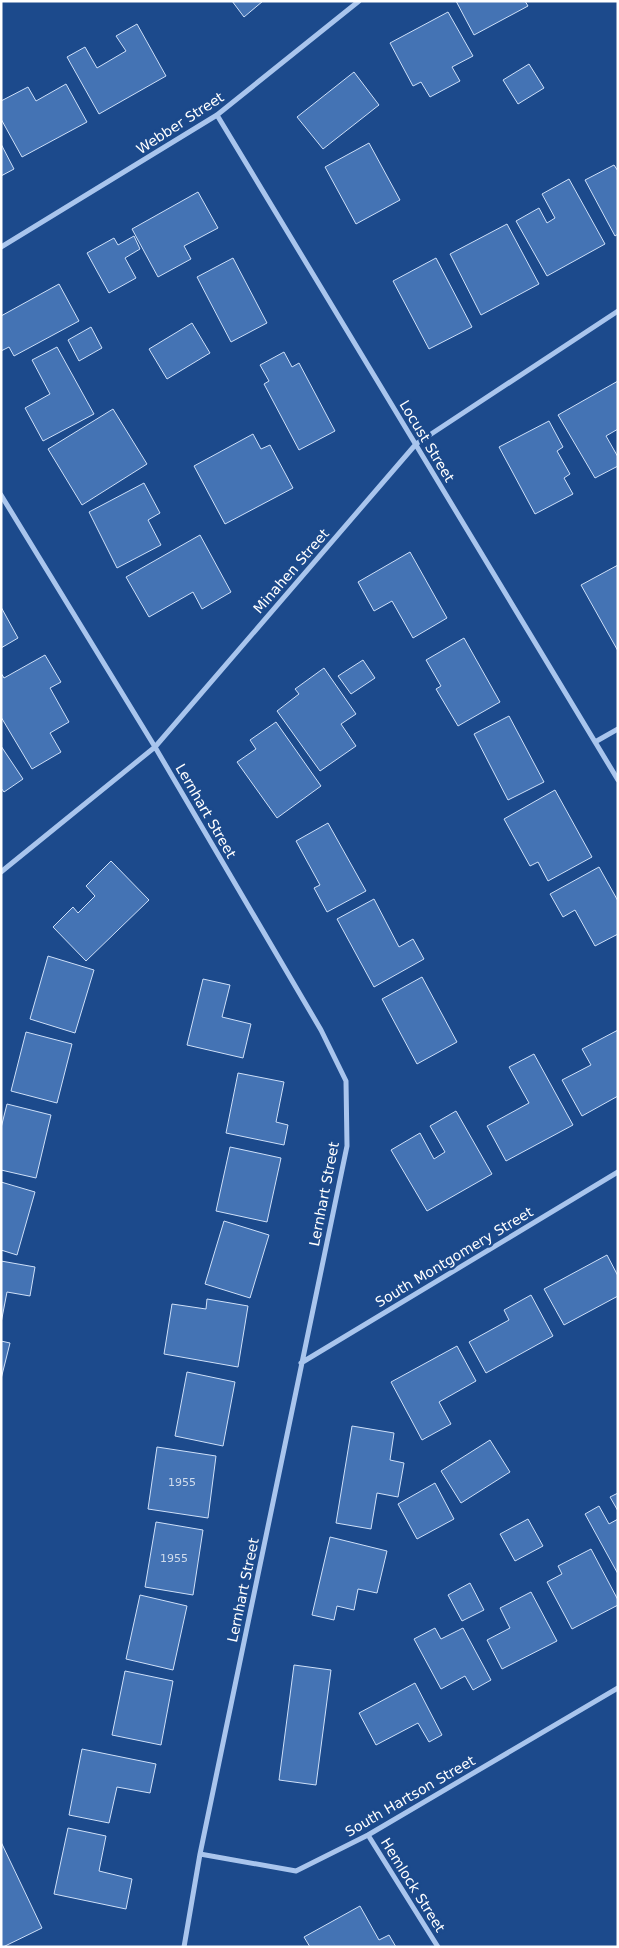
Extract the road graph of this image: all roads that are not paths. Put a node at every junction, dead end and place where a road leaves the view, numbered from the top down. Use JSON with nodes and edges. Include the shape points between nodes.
{"nodes":[{"id":1,"x":359,"y":1,"type":"edge"},
{"id":2,"x":216,"y":115,"type":"junction"},
{"id":3,"x":1,"y":247,"type":"edge"},
{"id":4,"x":618,"y":311,"type":"edge"},
{"id":5,"x":416,"y":444,"type":"junction"},
{"id":6,"x":1,"y":495,"type":"edge"},
{"id":7,"x":618,"y":729,"type":"edge"},
{"id":8,"x":595,"y":742,"type":"junction"},
{"id":9,"x":155,"y":747,"type":"junction"},
{"id":10,"x":618,"y":780,"type":"edge"},
{"id":11,"x":1,"y":872,"type":"edge"},
{"id":12,"x":618,"y":1172,"type":"edge"},
{"id":13,"x":301,"y":1362,"type":"junction"},
{"id":14,"x":618,"y":1688,"type":"edge"},
{"id":15,"x":368,"y":1835,"type":"junction"},
{"id":16,"x":200,"y":1854,"type":"junction"},
{"id":17,"x":184,"y":1947,"type":"edge"},
{"id":18,"x":438,"y":1947,"type":"edge"}],
"edges":[{"from":1,"to":2,"type":"street","name":"Webber Street"},
{"from":2,"to":3,"type":"street","name":"Webber Street"},
{"from":2,"to":5,"type":"street","name":"Locust Street"},
{"from":4,"to":5,"type":"street","name":"Minahen Street"},
{"from":5,"to":8,"type":"street","name":"Locust Street"},
{"from":5,"to":9,"type":"street","name":"Minahen Street"},
{"from":6,"to":9,"type":"street","name":"Lernhart Street"},
{"from":7,"to":8,"type":"street"},
{"from":8,"to":10,"type":"street","name":"Locust Street"},
{"from":9,"to":11,"type":"street","name":"Minahen Street"},
{"from":9,"to":13,"type":"street","name":"Lernhart Street","via":[[321,1030],[346,1081],[347,1146]]},
{"from":12,"to":13,"type":"street","name":"South Montgomery Street"},
{"from":13,"to":16,"type":"street","name":"Lernhart Street"},
{"from":14,"to":15,"type":"street","name":"South Hartson Street"},
{"from":15,"to":16,"type":"street","name":"South Hartson Street","via":[[296,1871]]},
{"from":15,"to":18,"type":"street","name":"Hemlock Street"},
{"from":16,"to":17,"type":"street","name":"Lernhart Street"}]}
